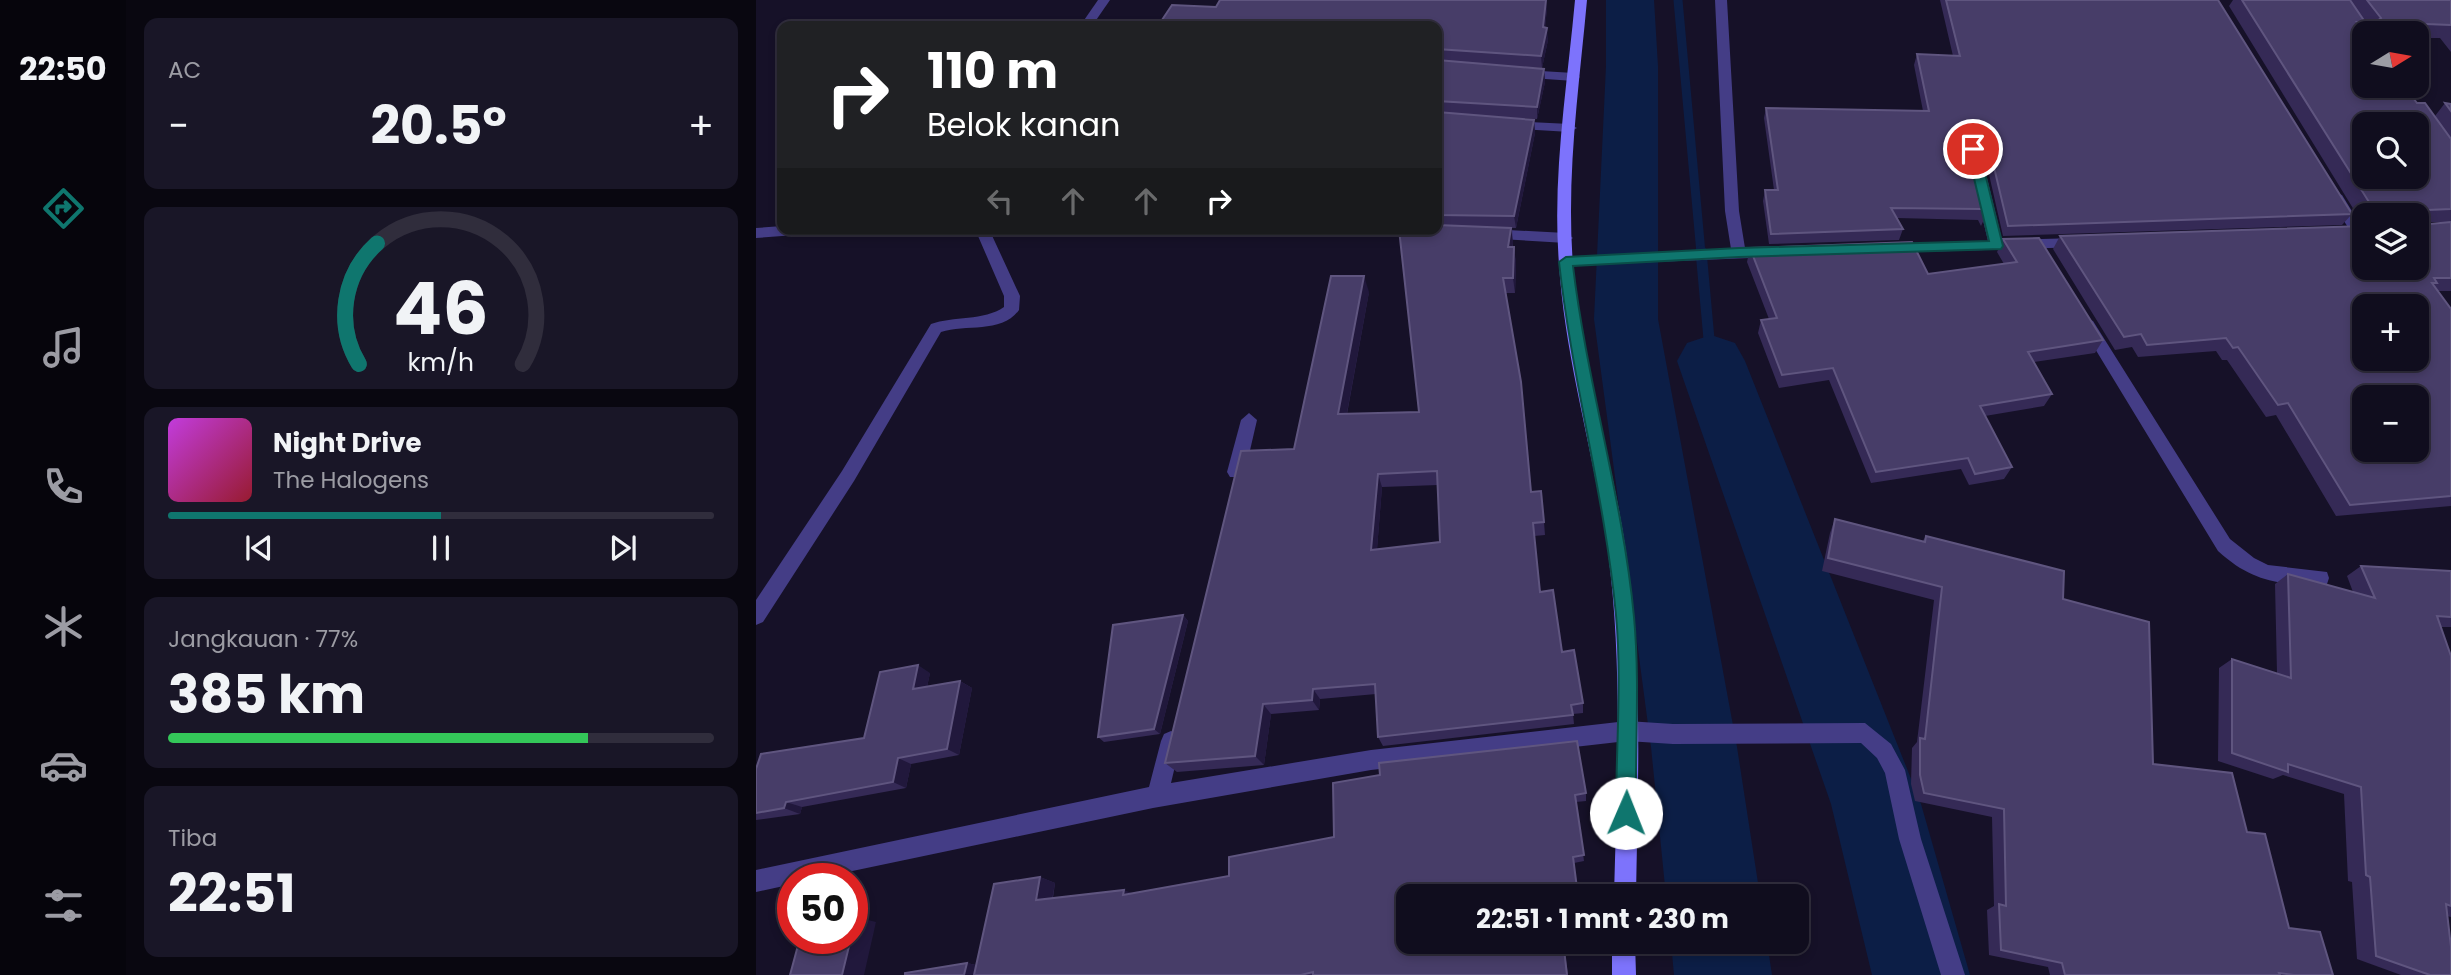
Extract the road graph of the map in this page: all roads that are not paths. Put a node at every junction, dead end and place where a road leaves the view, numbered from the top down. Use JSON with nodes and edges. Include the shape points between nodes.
{"nodes":[{"id":1,"x":1104,"y":0,"type":"edge"},
{"id":2,"x":1581,"y":0,"type":"edge"},
{"id":3,"x":1721,"y":0,"type":"edge"},
{"id":4,"x":1089,"y":21,"type":"edge"},
{"id":5,"x":1504,"y":73,"type":"edge"},
{"id":6,"x":1574,"y":77,"type":"junction"},
{"id":7,"x":1490,"y":124,"type":"edge"},
{"id":8,"x":1570,"y":128,"type":"junction"},
{"id":9,"x":1973,"y":149,"type":"edge"},
{"id":10,"x":2330,"y":186,"type":"edge"},
{"id":11,"x":2352,"y":226,"type":"edge"},
{"id":12,"x":777,"y":231,"type":"edge"},
{"id":13,"x":756,"y":233,"type":"edge"},
{"id":14,"x":1477,"y":234,"type":"edge"},
{"id":15,"x":985,"y":235,"type":"edge"},
{"id":16,"x":1566,"y":238,"type":"junction"},
{"id":17,"x":2094,"y":242,"type":"edge"},
{"id":18,"x":1996,"y":246,"type":"junction"},
{"id":19,"x":1875,"y":249,"type":"edge"},
{"id":20,"x":1794,"y":251,"type":"edge"},
{"id":21,"x":1739,"y":253,"type":"junction"},
{"id":22,"x":1566,"y":262,"type":"junction"},
{"id":23,"x":2081,"y":314,"type":"edge"},
{"id":24,"x":1249,"y":419,"type":"dead end"},
{"id":25,"x":1233,"y":487,"type":"edge"},
{"id":26,"x":2320,"y":578,"type":"dead end"},
{"id":27,"x":756,"y":616,"type":"edge"},
{"id":28,"x":1177,"y":717,"type":"edge"},
{"id":29,"x":1627,"y":731,"type":"junction"},
{"id":30,"x":1157,"y":799,"type":"junction"},
{"id":31,"x":756,"y":881,"type":"edge"},
{"id":32,"x":1625,"y":884,"type":"edge"},
{"id":33,"x":1624,"y":954,"type":"edge"},
{"id":34,"x":1624,"y":975,"type":"edge"},
{"id":35,"x":1952,"y":975,"type":"edge"}],
"edges":[{"from":1,"to":4,"type":"street"},
{"from":2,"to":6,"type":"main road"},
{"from":3,"to":21,"type":"street","via":[[1732,211]]},
{"from":5,"to":6,"type":"street"},
{"from":6,"to":8,"type":"main road"},
{"from":7,"to":8,"type":"street"},
{"from":8,"to":16,"type":"main road"},
{"from":9,"to":18,"type":"street"},
{"from":10,"to":11,"type":"street"},
{"from":12,"to":13,"type":"street"},
{"from":14,"to":16,"type":"street"},
{"from":15,"to":27,"type":"street","via":[[1012,296],[1011,310],[1000,318],[936,328],[848,476]]},
{"from":16,"to":22,"type":"main road"},
{"from":17,"to":18,"type":"street","via":[[2042,250]]},
{"from":18,"to":19,"type":"street"},
{"from":20,"to":21,"type":"street"},
{"from":21,"to":22,"type":"street"},
{"from":22,"to":29,"type":"main road","via":[[1572,318],[1617,549],[1625,619]]},
{"from":23,"to":26,"type":"street","via":[[2224,545],[2247,567],[2269,575]]},
{"from":24,"to":25,"type":"street"},
{"from":28,"to":30,"type":"street"},
{"from":29,"to":30,"type":"street","via":[[1348,763]]},
{"from":29,"to":32,"type":"main road"},
{"from":29,"to":35,"type":"street","via":[[1865,733],[1875,739],[1895,770],[1910,839]]},
{"from":30,"to":31,"type":"street"},
{"from":33,"to":34,"type":"main road"}]}
